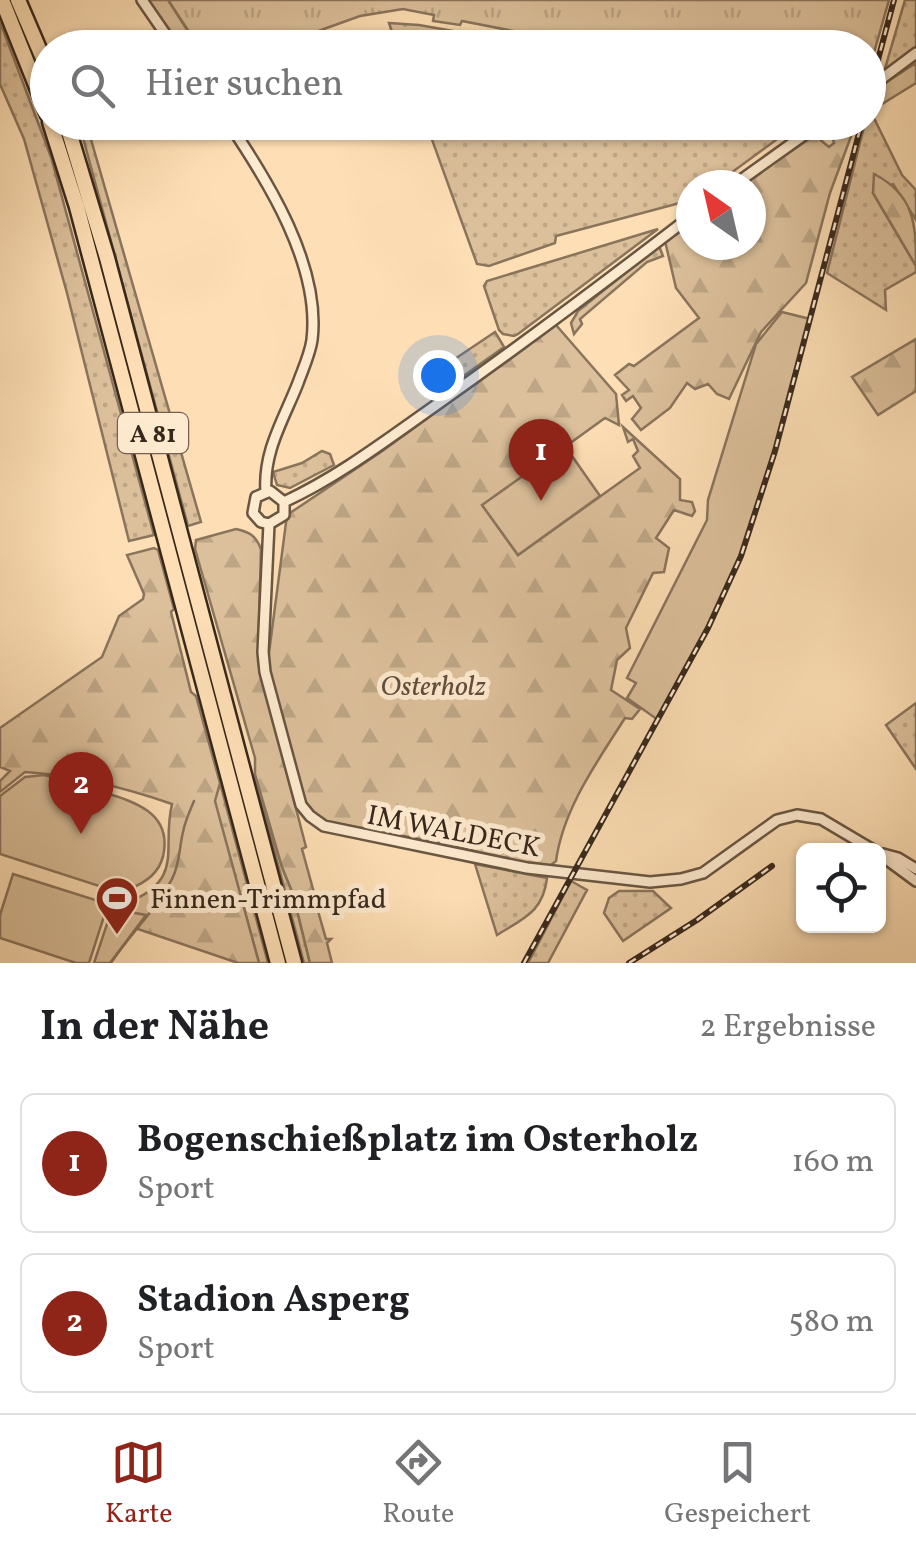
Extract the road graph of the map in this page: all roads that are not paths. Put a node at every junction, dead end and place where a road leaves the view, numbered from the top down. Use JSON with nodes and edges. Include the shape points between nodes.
{"nodes":[{"id":1,"x":2,"y":0,"type":"edge"},
{"id":2,"x":18,"y":0,"type":"edge"},
{"id":3,"x":142,"y":0,"type":"edge"},
{"id":4,"x":31,"y":30,"type":"edge"},
{"id":5,"x":163,"y":30,"type":"edge"},
{"id":6,"x":916,"y":53,"type":"edge"},
{"id":7,"x":30,"y":70,"type":"edge"},
{"id":8,"x":886,"y":75,"type":"edge"},
{"id":9,"x":56,"y":140,"type":"edge"},
{"id":10,"x":72,"y":140,"type":"edge"},
{"id":11,"x":238,"y":140,"type":"edge"},
{"id":12,"x":797,"y":140,"type":"edge"},
{"id":13,"x":755,"y":170,"type":"edge"},
{"id":14,"x":676,"y":227,"type":"edge"},
{"id":15,"x":266,"y":492,"type":"junction"},
{"id":16,"x":284,"y":502,"type":"junction"},
{"id":17,"x":269,"y":524,"type":"junction"},
{"id":18,"x":862,"y":843,"type":"edge"},
{"id":19,"x":886,"y":854,"type":"edge"},
{"id":20,"x":886,"y":858,"type":"edge"},
{"id":21,"x":916,"y":870,"type":"edge"},
{"id":22,"x":916,"y":882,"type":"edge"},
{"id":23,"x":278,"y":963,"type":"edge"},
{"id":24,"x":294,"y":963,"type":"edge"}],
"edges":[{"from":1,"to":7,"type":"highway"},
{"from":2,"to":4,"type":"highway"},
{"from":3,"to":5,"type":"street"},
{"from":6,"to":8,"type":"street"},
{"from":9,"to":23,"type":"highway","number":"A 81"},
{"from":10,"to":24,"type":"highway","number":"A 81"},
{"from":11,"to":15,"type":"street","via":[[292,232],[312,302],[310,350],[272,442]]},
{"from":12,"to":13,"type":"street"},
{"from":14,"to":16,"type":"street","via":[[386,440]]},
{"from":15,"to":16,"type":"street"},
{"from":15,"to":17,"type":"street","via":[[252,508]]},
{"from":16,"to":17,"type":"street","via":[[284,515]]},
{"from":17,"to":18,"type":"street","name":"IM WALDECK","via":[[265,672],[301,804],[314,820],[566,874],[650,882],[691,877],[778,820],[797,815],[821,819]]},
{"from":19,"to":21,"type":"street"},
{"from":20,"to":22,"type":"street"}]}
